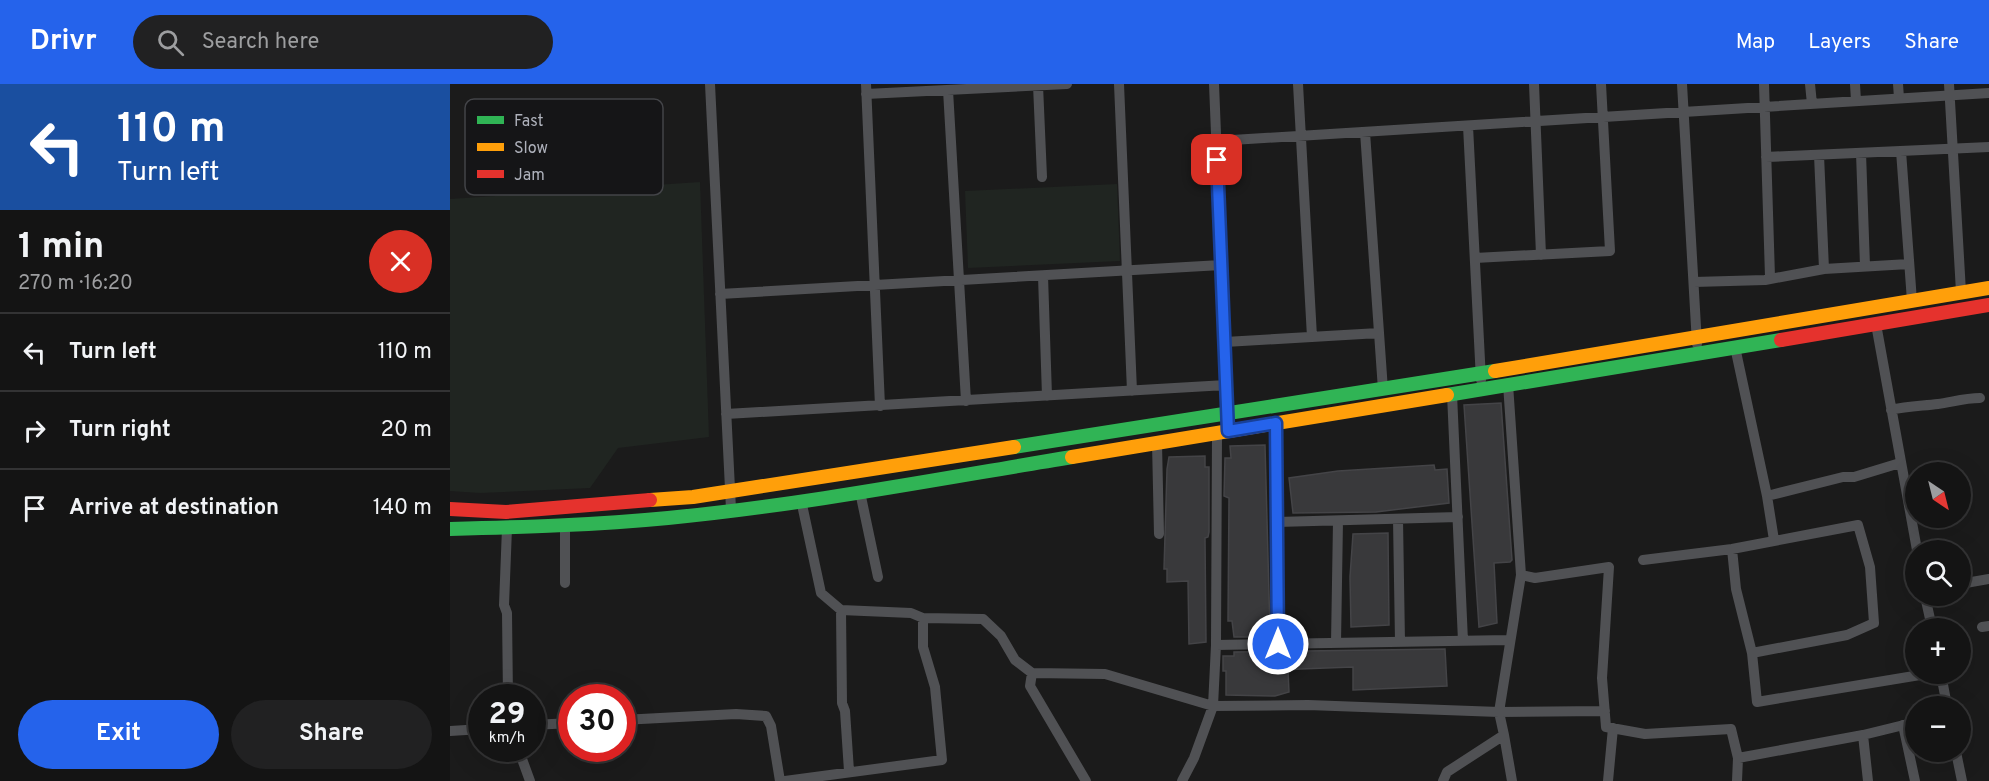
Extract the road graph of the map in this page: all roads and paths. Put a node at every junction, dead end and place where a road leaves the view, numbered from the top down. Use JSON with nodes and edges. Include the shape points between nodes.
{"nodes":[{"id":1,"x":710,"y":84,"type":"edge"},
{"id":2,"x":1067,"y":84,"type":"edge"},
{"id":3,"x":1119,"y":84,"type":"edge"},
{"id":4,"x":1214,"y":84,"type":"edge"},
{"id":5,"x":1298,"y":84,"type":"edge"},
{"id":6,"x":1534,"y":84,"type":"edge"},
{"id":7,"x":1601,"y":84,"type":"edge"},
{"id":8,"x":1682,"y":84,"type":"edge"},
{"id":9,"x":1764,"y":84,"type":"edge"},
{"id":10,"x":1810,"y":84,"type":"edge"},
{"id":11,"x":1855,"y":84,"type":"edge"},
{"id":12,"x":1898,"y":84,"type":"edge"},
{"id":13,"x":1038,"y":85,"type":"edge"},
{"id":14,"x":866,"y":89,"type":"edge"},
{"id":15,"x":1950,"y":89,"type":"edge"},
{"id":16,"x":948,"y":90,"type":"junction"},
{"id":17,"x":1989,"y":93,"type":"edge"},
{"id":18,"x":1899,"y":98,"type":"junction"},
{"id":19,"x":1856,"y":101,"type":"junction"},
{"id":20,"x":1812,"y":104,"type":"junction"},
{"id":21,"x":1765,"y":107,"type":"junction"},
{"id":22,"x":1684,"y":113,"type":"junction"},
{"id":23,"x":1603,"y":118,"type":"junction"},
{"id":24,"x":1535,"y":122,"type":"junction"},
{"id":25,"x":1468,"y":126,"type":"junction"},
{"id":26,"x":1365,"y":132,"type":"junction"},
{"id":27,"x":1301,"y":136,"type":"junction"},
{"id":28,"x":1216,"y":141,"type":"junction"},
{"id":29,"x":1989,"y":147,"type":"edge"},
{"id":30,"x":1953,"y":149,"type":"junction"},
{"id":31,"x":1901,"y":151,"type":"junction"},
{"id":32,"x":1862,"y":153,"type":"junction"},
{"id":33,"x":1819,"y":155,"type":"junction"},
{"id":34,"x":1766,"y":157,"type":"junction"},
{"id":35,"x":1042,"y":177,"type":"dead end"},
{"id":36,"x":1541,"y":255,"type":"junction"},
{"id":37,"x":1475,"y":258,"type":"junction"},
{"id":38,"x":1909,"y":264,"type":"junction"},
{"id":39,"x":1221,"y":265,"type":"junction"},
{"id":40,"x":1865,"y":266,"type":"junction"},
{"id":41,"x":1824,"y":269,"type":"junction"},
{"id":42,"x":1127,"y":271,"type":"junction"},
{"id":43,"x":1043,"y":276,"type":"junction"},
{"id":44,"x":1770,"y":277,"type":"junction"},
{"id":45,"x":959,"y":280,"type":"junction"},
{"id":46,"x":1694,"y":282,"type":"junction"},
{"id":47,"x":875,"y":285,"type":"junction"},
{"id":48,"x":1989,"y":288,"type":"edge"},
{"id":49,"x":1961,"y":292,"type":"junction"},
{"id":50,"x":720,"y":294,"type":"junction"},
{"id":51,"x":1912,"y":301,"type":"junction"},
{"id":52,"x":1989,"y":305,"type":"edge"},
{"id":53,"x":1876,"y":324,"type":"junction"},
{"id":54,"x":1379,"y":333,"type":"junction"},
{"id":55,"x":1312,"y":337,"type":"junction"},
{"id":56,"x":1697,"y":337,"type":"junction"},
{"id":57,"x":1225,"y":342,"type":"junction"},
{"id":58,"x":1735,"y":347,"type":"junction"},
{"id":59,"x":1698,"y":353,"type":"junction"},
{"id":60,"x":1481,"y":373,"type":"junction"},
{"id":61,"x":1508,"y":384,"type":"junction"},
{"id":62,"x":1226,"y":385,"type":"junction"},
{"id":63,"x":1482,"y":389,"type":"junction"},
{"id":64,"x":1383,"y":390,"type":"junction"},
{"id":65,"x":1132,"y":391,"type":"junction"},
{"id":66,"x":1452,"y":394,"type":"junction"},
{"id":67,"x":1047,"y":396,"type":"junction"},
{"id":68,"x":1980,"y":398,"type":"dead end"},
{"id":69,"x":966,"y":400,"type":"junction"},
{"id":70,"x":880,"y":406,"type":"junction"},
{"id":71,"x":1891,"y":410,"type":"junction"},
{"id":72,"x":726,"y":414,"type":"junction"},
{"id":73,"x":1228,"y":414,"type":"junction"},
{"id":74,"x":1276,"y":423,"type":"junction"},
{"id":75,"x":1223,"y":432,"type":"junction"},
{"id":76,"x":1157,"y":443,"type":"junction"},
{"id":77,"x":1900,"y":463,"type":"junction"},
{"id":78,"x":730,"y":491,"type":"junction"},
{"id":79,"x":860,"y":492,"type":"junction"},
{"id":80,"x":1767,"y":496,"type":"junction"},
{"id":81,"x":801,"y":500,"type":"junction"},
{"id":82,"x":450,"y":509,"type":"edge"},
{"id":83,"x":731,"y":510,"type":"junction"},
{"id":84,"x":1458,"y":517,"type":"junction"},
{"id":85,"x":1398,"y":519,"type":"junction"},
{"id":86,"x":1338,"y":521,"type":"junction"},
{"id":87,"x":1277,"y":522,"type":"junction"},
{"id":88,"x":565,"y":525,"type":"junction"},
{"id":89,"x":507,"y":528,"type":"junction"},
{"id":90,"x":450,"y":529,"type":"edge"},
{"id":91,"x":1159,"y":534,"type":"dead end"},
{"id":92,"x":1774,"y":540,"type":"junction"},
{"id":93,"x":1915,"y":540,"type":"edge"},
{"id":94,"x":1732,"y":549,"type":"junction"},
{"id":95,"x":1643,"y":560,"type":"dead end"},
{"id":96,"x":1521,"y":575,"type":"junction"},
{"id":97,"x":878,"y":577,"type":"dead end"},
{"id":98,"x":1989,"y":579,"type":"edge"},
{"id":99,"x":1971,"y":582,"type":"edge"},
{"id":100,"x":565,"y":583,"type":"dead end"},
{"id":101,"x":841,"y":610,"type":"junction"},
{"id":102,"x":923,"y":618,"type":"junction"},
{"id":103,"x":1462,"y":640,"type":"junction"},
{"id":104,"x":1509,"y":640,"type":"junction"},
{"id":105,"x":1400,"y":642,"type":"junction"},
{"id":106,"x":1336,"y":643,"type":"junction"},
{"id":107,"x":1278,"y":644,"type":"junction"},
{"id":108,"x":1216,"y":645,"type":"junction"},
{"id":109,"x":1752,"y":653,"type":"junction"},
{"id":110,"x":1032,"y":673,"type":"junction"},
{"id":111,"x":1905,"y":677,"type":"edge"},
{"id":112,"x":508,"y":684,"type":"edge"},
{"id":113,"x":1213,"y":706,"type":"junction"},
{"id":114,"x":1605,"y":711,"type":"junction"},
{"id":115,"x":1498,"y":712,"type":"junction"},
{"id":116,"x":636,"y":719,"type":"edge"},
{"id":117,"x":1905,"y":724,"type":"edge"},
{"id":118,"x":1902,"y":725,"type":"junction"},
{"id":119,"x":1613,"y":728,"type":"junction"},
{"id":120,"x":468,"y":730,"type":"edge"},
{"id":121,"x":450,"y":731,"type":"edge"},
{"id":122,"x":1504,"y":735,"type":"junction"},
{"id":123,"x":1863,"y":735,"type":"junction"},
{"id":124,"x":1737,"y":758,"type":"junction"},
{"id":125,"x":523,"y":762,"type":"edge"},
{"id":126,"x":1958,"y":762,"type":"edge"},
{"id":127,"x":849,"y":771,"type":"junction"},
{"id":128,"x":530,"y":781,"type":"edge"},
{"id":129,"x":780,"y":781,"type":"edge"},
{"id":130,"x":785,"y":781,"type":"edge"},
{"id":131,"x":1086,"y":781,"type":"edge"},
{"id":132,"x":1182,"y":781,"type":"edge"},
{"id":133,"x":1443,"y":781,"type":"edge"},
{"id":134,"x":1512,"y":781,"type":"edge"},
{"id":135,"x":1608,"y":781,"type":"edge"},
{"id":136,"x":1737,"y":781,"type":"edge"},
{"id":137,"x":1869,"y":781,"type":"edge"},
{"id":138,"x":1914,"y":781,"type":"edge"},
{"id":139,"x":1962,"y":781,"type":"edge"}],
"edges":[{"from":1,"to":50,"type":"street"},
{"from":2,"to":13,"type":"street"},
{"from":3,"to":42,"type":"street"},
{"from":4,"to":28,"type":"street"},
{"from":5,"to":27,"type":"street"},
{"from":6,"to":24,"type":"street"},
{"from":7,"to":23,"type":"street"},
{"from":8,"to":22,"type":"street"},
{"from":9,"to":21,"type":"street"},
{"from":10,"to":20,"type":"street"},
{"from":11,"to":19,"type":"street"},
{"from":12,"to":18,"type":"street"},
{"from":13,"to":16,"type":"street"},
{"from":13,"to":35,"type":"street"},
{"from":14,"to":16,"type":"street"},
{"from":14,"to":47,"type":"street"},
{"from":15,"to":17,"type":"street"},
{"from":15,"to":18,"type":"street"},
{"from":15,"to":30,"type":"street"},
{"from":16,"to":45,"type":"street"},
{"from":18,"to":19,"type":"street"},
{"from":19,"to":20,"type":"street"},
{"from":20,"to":21,"type":"street"},
{"from":21,"to":22,"type":"street"},
{"from":21,"to":34,"type":"street"},
{"from":22,"to":23,"type":"street"},
{"from":22,"to":46,"type":"street"},
{"from":23,"to":24,"type":"street"},
{"from":23,"to":36,"type":"street","via":[[1610,250]]},
{"from":24,"to":25,"type":"street"},
{"from":24,"to":36,"type":"street"},
{"from":25,"to":26,"type":"street"},
{"from":25,"to":37,"type":"street"},
{"from":26,"to":27,"type":"street"},
{"from":26,"to":54,"type":"street"},
{"from":27,"to":28,"type":"street"},
{"from":27,"to":55,"type":"street"},
{"from":28,"to":39,"type":"street"},
{"from":29,"to":30,"type":"street"},
{"from":30,"to":31,"type":"street"},
{"from":30,"to":49,"type":"street"},
{"from":31,"to":32,"type":"street"},
{"from":31,"to":38,"type":"street"},
{"from":32,"to":33,"type":"street"},
{"from":32,"to":40,"type":"street"},
{"from":33,"to":34,"type":"street"},
{"from":33,"to":41,"type":"street"},
{"from":34,"to":44,"type":"street"},
{"from":36,"to":37,"type":"street"},
{"from":37,"to":60,"type":"street"},
{"from":38,"to":40,"type":"street"},
{"from":38,"to":51,"type":"street"},
{"from":39,"to":42,"type":"street"},
{"from":39,"to":57,"type":"street"},
{"from":40,"to":41,"type":"street"},
{"from":41,"to":44,"type":"street"},
{"from":42,"to":43,"type":"street"},
{"from":42,"to":65,"type":"street"},
{"from":43,"to":45,"type":"street"},
{"from":43,"to":67,"type":"street"},
{"from":44,"to":46,"type":"street"},
{"from":45,"to":47,"type":"street"},
{"from":45,"to":69,"type":"street"},
{"from":46,"to":56,"type":"street"},
{"from":47,"to":50,"type":"street"},
{"from":47,"to":70,"type":"street"},
{"from":48,"to":49,"type":"street"},
{"from":49,"to":51,"type":"street"},
{"from":50,"to":72,"type":"street"},
{"from":51,"to":56,"type":"street"},
{"from":52,"to":53,"type":"street"},
{"from":53,"to":58,"type":"street"},
{"from":53,"to":71,"type":"street"},
{"from":54,"to":55,"type":"street"},
{"from":54,"to":64,"type":"street"},
{"from":55,"to":57,"type":"street"},
{"from":56,"to":59,"type":"street"},
{"from":56,"to":60,"type":"street"},
{"from":57,"to":62,"type":"street"},
{"from":58,"to":59,"type":"street"},
{"from":58,"to":80,"type":"street"},
{"from":59,"to":61,"type":"street"},
{"from":60,"to":63,"type":"street"},
{"from":60,"to":64,"type":"street"},
{"from":61,"to":63,"type":"street"},
{"from":61,"to":96,"type":"street"},
{"from":62,"to":65,"type":"street"},
{"from":62,"to":73,"type":"street"},
{"from":63,"to":66,"type":"street"},
{"from":64,"to":73,"type":"street"},
{"from":65,"to":67,"type":"street"},
{"from":66,"to":74,"type":"street"},
{"from":66,"to":84,"type":"street"},
{"from":67,"to":69,"type":"street"},
{"from":68,"to":71,"type":"street"},
{"from":69,"to":70,"type":"street"},
{"from":70,"to":72,"type":"street"},
{"from":71,"to":77,"type":"street"},
{"from":72,"to":78,"type":"street"},
{"from":73,"to":75,"type":"street"},
{"from":73,"to":78,"type":"street"},
{"from":74,"to":75,"type":"street"},
{"from":74,"to":87,"type":"street"},
{"from":75,"to":76,"type":"street"},
{"from":75,"to":108,"type":"street"},
{"from":76,"to":79,"type":"street"},
{"from":76,"to":91,"type":"street"},
{"from":77,"to":80,"type":"street"},
{"from":77,"to":93,"type":"street"},
{"from":78,"to":82,"type":"street","via":[[506,512]]},
{"from":78,"to":83,"type":"street"},
{"from":79,"to":81,"type":"street"},
{"from":79,"to":97,"type":"street"},
{"from":80,"to":92,"type":"street"},
{"from":81,"to":83,"type":"street"},
{"from":81,"to":101,"type":"street","via":[[821,592]]},
{"from":83,"to":88,"type":"street"},
{"from":84,"to":85,"type":"street"},
{"from":84,"to":103,"type":"street"},
{"from":85,"to":86,"type":"street"},
{"from":85,"to":105,"type":"street"},
{"from":86,"to":87,"type":"street"},
{"from":86,"to":106,"type":"street"},
{"from":87,"to":107,"type":"street"},
{"from":88,"to":89,"type":"street"},
{"from":88,"to":100,"type":"street"},
{"from":89,"to":90,"type":"street"},
{"from":89,"to":112,"type":"street","via":[[504,605]]},
{"from":92,"to":94,"type":"street"},
{"from":92,"to":109,"type":"street","via":[[1858,525],[1870,567],[1874,623],[1848,636]]},
{"from":94,"to":95,"type":"street"},
{"from":94,"to":109,"type":"street","via":[[1736,589]]},
{"from":96,"to":104,"type":"street"},
{"from":96,"to":114,"type":"street","via":[[1534,578],[1609,567],[1602,678]]},
{"from":98,"to":99,"type":"street"},
{"from":101,"to":102,"type":"street"},
{"from":101,"to":127,"type":"street","via":[[842,703]]},
{"from":102,"to":110,"type":"street","via":[[983,619],[1001,636],[1015,660]]},
{"from":102,"to":127,"type":"street","via":[[923,647],[935,687],[942,760]]},
{"from":103,"to":104,"type":"street"},
{"from":103,"to":105,"type":"street"},
{"from":104,"to":115,"type":"street"},
{"from":105,"to":106,"type":"street"},
{"from":106,"to":107,"type":"street"},
{"from":107,"to":108,"type":"street"},
{"from":108,"to":113,"type":"street"},
{"from":109,"to":111,"type":"street","via":[[1757,702]]},
{"from":110,"to":113,"type":"street","via":[[1104,674]]},
{"from":110,"to":131,"type":"street","via":[[1030,686]]},
{"from":113,"to":115,"type":"street"},
{"from":113,"to":132,"type":"street"},
{"from":114,"to":115,"type":"street"},
{"from":114,"to":119,"type":"street","via":[[1606,727]]},
{"from":115,"to":122,"type":"street"},
{"from":116,"to":129,"type":"street","via":[[765,716],[771,726]]},
{"from":117,"to":118,"type":"street"},
{"from":118,"to":123,"type":"street"},
{"from":118,"to":138,"type":"street"},
{"from":119,"to":124,"type":"street","via":[[1645,734],[1731,729]]},
{"from":119,"to":135,"type":"street"},
{"from":120,"to":121,"type":"street"},
{"from":122,"to":133,"type":"street","via":[[1447,772]]},
{"from":122,"to":134,"type":"street"},
{"from":123,"to":124,"type":"street"},
{"from":123,"to":137,"type":"street"},
{"from":124,"to":136,"type":"street"},
{"from":125,"to":128,"type":"street"},
{"from":126,"to":139,"type":"street"},
{"from":127,"to":130,"type":"street"}]}
